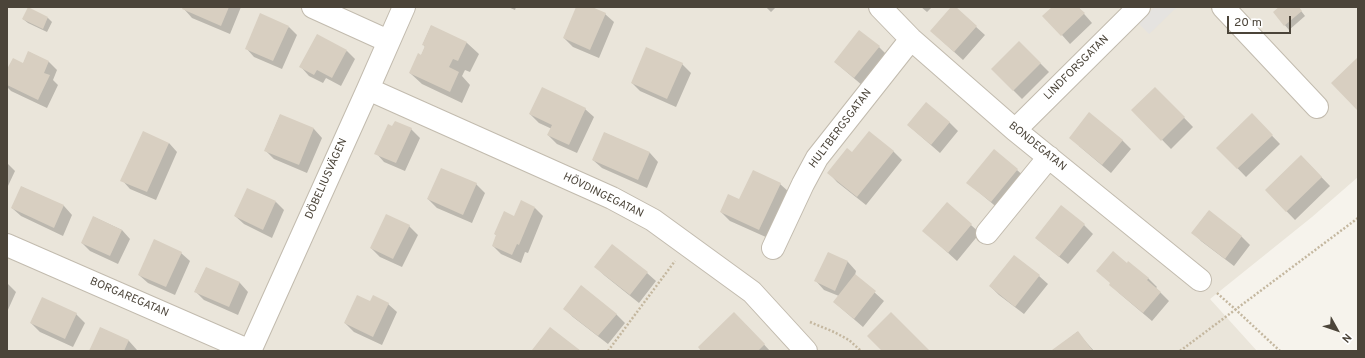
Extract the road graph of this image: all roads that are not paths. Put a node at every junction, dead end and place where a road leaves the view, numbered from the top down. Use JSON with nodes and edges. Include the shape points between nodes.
{"nodes":[{"id":1,"x":313,"y":7,"type":"edge"},
{"id":2,"x":404,"y":7,"type":"edge"},
{"id":3,"x":880,"y":7,"type":"edge"},
{"id":4,"x":1223,"y":7,"type":"edge"},
{"id":5,"x":1126,"y":12,"type":"edge"},
{"id":6,"x":911,"y":39,"type":"junction"},
{"id":7,"x":388,"y":41,"type":"junction"},
{"id":8,"x":368,"y":89,"type":"junction"},
{"id":9,"x":1317,"y":107,"type":"dead end"},
{"id":10,"x":1015,"y":130,"type":"junction"},
{"id":11,"x":1049,"y":157,"type":"junction"},
{"id":12,"x":987,"y":233,"type":"dead end"},
{"id":13,"x":7,"y":245,"type":"edge"},
{"id":14,"x":773,"y":248,"type":"dead end"},
{"id":15,"x":1200,"y":280,"type":"road end"},
{"id":16,"x":250,"y":351,"type":"edge"},
{"id":17,"x":806,"y":351,"type":"edge"}],
"edges":[{"from":1,"to":7,"type":"street"},
{"from":2,"to":7,"type":"street","name":"DÖBELIUSVÄGEN"},
{"from":3,"to":6,"type":"street","name":"BONDEGATAN"},
{"from":4,"to":9,"type":"street"},
{"from":5,"to":10,"type":"street","name":"LINDFORSGATAN"},
{"from":6,"to":10,"type":"street","name":"BONDEGATAN"},
{"from":6,"to":14,"type":"street","name":"HULTBERGSGATAN","via":[[817,158]]},
{"from":7,"to":8,"type":"street","name":"DÖBELIUSVÄGEN"},
{"from":8,"to":16,"type":"street","name":"DÖBELIUSVÄGEN"},
{"from":8,"to":17,"type":"street","name":"HÖVDINGEGATAN","via":[[612,198],[653,220],[752,292]]},
{"from":10,"to":11,"type":"street","name":"BONDEGATAN"},
{"from":11,"to":12,"type":"street"},
{"from":11,"to":15,"type":"street","name":"BONDEGATAN"},
{"from":13,"to":16,"type":"street","name":"BORGAREGATAN"}]}
